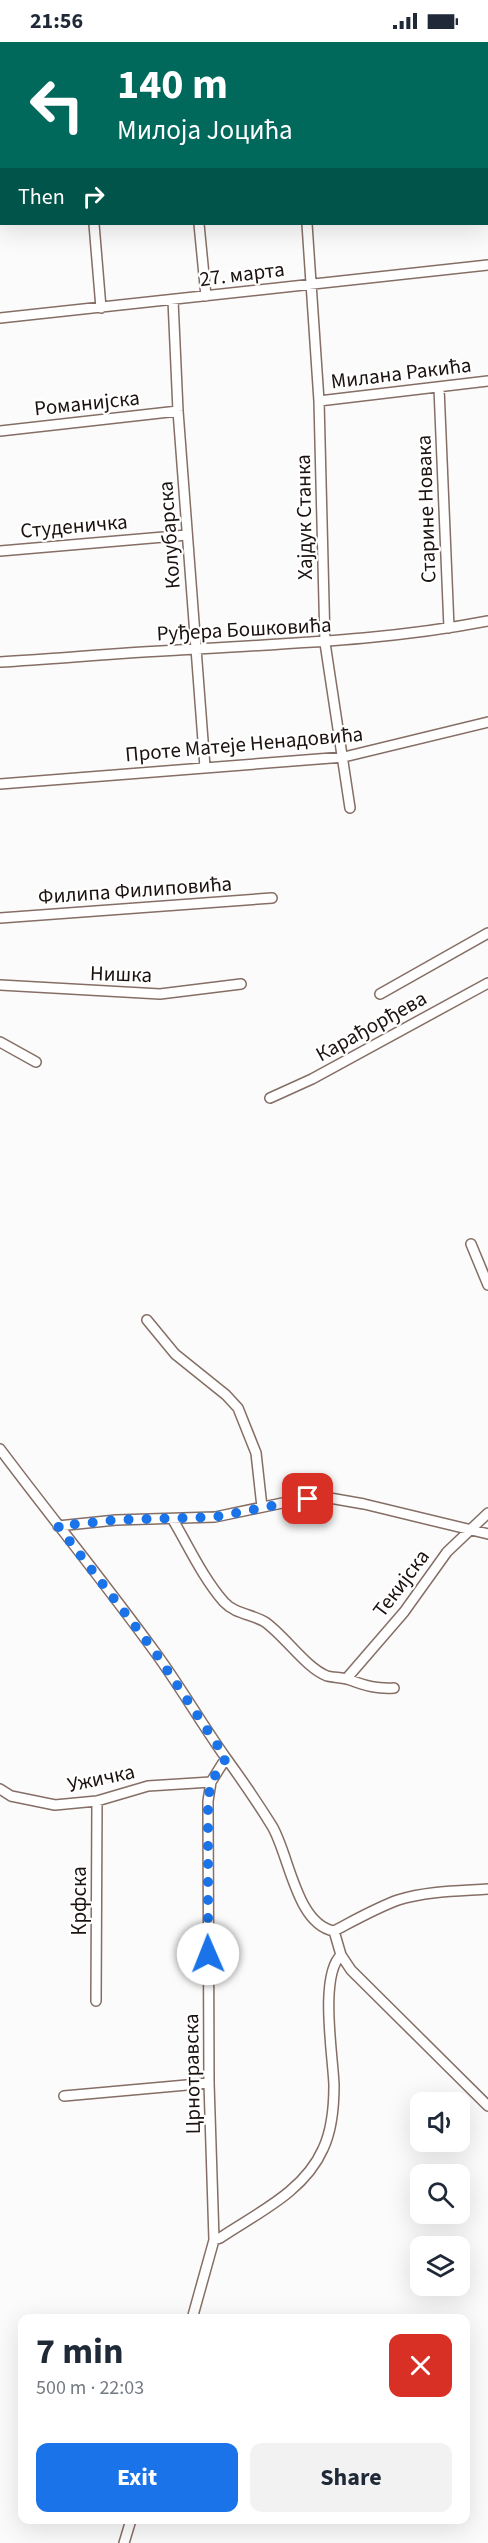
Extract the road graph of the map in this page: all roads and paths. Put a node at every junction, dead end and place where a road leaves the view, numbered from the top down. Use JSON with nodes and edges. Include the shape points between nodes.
{"nodes":[{"id":1,"x":94,"y":225,"type":"edge"},
{"id":2,"x":199,"y":225,"type":"edge"},
{"id":3,"x":307,"y":225,"type":"edge"},
{"id":4,"x":488,"y":265,"type":"edge"},
{"id":5,"x":313,"y":284,"type":"junction"},
{"id":6,"x":206,"y":296,"type":"junction"},
{"id":7,"x":173,"y":300,"type":"junction"},
{"id":8,"x":101,"y":308,"type":"junction"},
{"id":9,"x":0,"y":318,"type":"edge"},
{"id":10,"x":488,"y":381,"type":"edge"},
{"id":11,"x":439,"y":388,"type":"junction"},
{"id":12,"x":319,"y":401,"type":"junction"},
{"id":13,"x":178,"y":411,"type":"junction"},
{"id":14,"x":0,"y":431,"type":"edge"},
{"id":15,"x":187,"y":535,"type":"junction"},
{"id":16,"x":0,"y":551,"type":"edge"},
{"id":17,"x":488,"y":621,"type":"edge"},
{"id":18,"x":449,"y":628,"type":"junction"},
{"id":19,"x":325,"y":643,"type":"junction"},
{"id":20,"x":197,"y":649,"type":"junction"},
{"id":21,"x":0,"y":662,"type":"edge"},
{"id":22,"x":488,"y":722,"type":"edge"},
{"id":23,"x":344,"y":757,"type":"junction"},
{"id":24,"x":205,"y":767,"type":"junction"},
{"id":25,"x":0,"y":784,"type":"edge"},
{"id":26,"x":350,"y":808,"type":"dead end"},
{"id":27,"x":272,"y":898,"type":"dead end"},
{"id":28,"x":0,"y":918,"type":"edge"},
{"id":29,"x":488,"y":933,"type":"edge"},
{"id":30,"x":488,"y":983,"type":"edge"},
{"id":31,"x":241,"y":984,"type":"dead end"},
{"id":32,"x":0,"y":985,"type":"edge"},
{"id":33,"x":380,"y":994,"type":"dead end"},
{"id":34,"x":0,"y":1042,"type":"edge"},
{"id":35,"x":36,"y":1062,"type":"dead end"},
{"id":36,"x":270,"y":1098,"type":"dead end"},
{"id":37,"x":471,"y":1244,"type":"dead end"},
{"id":38,"x":488,"y":1285,"type":"edge"},
{"id":39,"x":147,"y":1320,"type":"dead end"},
{"id":40,"x":0,"y":1449,"type":"edge"},
{"id":41,"x":262,"y":1508,"type":"junction"},
{"id":42,"x":488,"y":1513,"type":"edge"},
{"id":43,"x":173,"y":1520,"type":"junction"},
{"id":44,"x":58,"y":1526,"type":"junction"},
{"id":45,"x":468,"y":1530,"type":"junction"},
{"id":46,"x":488,"y":1534,"type":"edge"},
{"id":47,"x":347,"y":1678,"type":"junction"},
{"id":48,"x":394,"y":1688,"type":"dead end"},
{"id":49,"x":226,"y":1758,"type":"junction"},
{"id":50,"x":211,"y":1782,"type":"junction"},
{"id":51,"x":0,"y":1789,"type":"edge"},
{"id":52,"x":96,"y":1801,"type":"junction"},
{"id":53,"x":488,"y":1889,"type":"edge"},
{"id":54,"x":334,"y":1931,"type":"junction"},
{"id":55,"x":341,"y":1955,"type":"junction"},
{"id":56,"x":96,"y":2001,"type":"dead end"},
{"id":57,"x":209,"y":2083,"type":"junction"},
{"id":58,"x":64,"y":2096,"type":"dead end"},
{"id":59,"x":488,"y":2107,"type":"edge"},
{"id":60,"x":214,"y":2240,"type":"junction"},
{"id":61,"x":193,"y":2314,"type":"edge"},
{"id":62,"x":129,"y":2524,"type":"edge"},
{"id":63,"x":123,"y":2543,"type":"edge"}],
"edges":[{"from":1,"to":8,"type":"street"},
{"from":2,"to":6,"type":"street"},
{"from":3,"to":5,"type":"street","name":"Хајдук Станка"},
{"from":4,"to":5,"type":"street","name":"27. марта"},
{"from":5,"to":6,"type":"street","name":"27. марта"},
{"from":5,"to":12,"type":"street","name":"Хајдук Станка"},
{"from":6,"to":7,"type":"street","name":"27. марта"},
{"from":7,"to":8,"type":"street","name":"27. марта"},
{"from":7,"to":13,"type":"street","name":"Колубарска"},
{"from":8,"to":9,"type":"street","name":"27. марта"},
{"from":10,"to":11,"type":"street","name":"Милана Ракића"},
{"from":11,"to":12,"type":"street","name":"Милана Ракића"},
{"from":11,"to":18,"type":"street","name":"Старине Новака"},
{"from":12,"to":19,"type":"street","name":"Хајдук Станка"},
{"from":13,"to":14,"type":"street","name":"Романијска"},
{"from":13,"to":15,"type":"street","name":"Колубарска"},
{"from":15,"to":16,"type":"street","name":"Студеничка"},
{"from":15,"to":20,"type":"street","name":"Колубарска"},
{"from":17,"to":18,"type":"street","name":"Руђера Бошковића"},
{"from":18,"to":19,"type":"street","name":"Руђера Бошковића"},
{"from":19,"to":20,"type":"street","name":"Руђера Бошковића"},
{"from":19,"to":23,"type":"street","name":"Хајдук Станка"},
{"from":20,"to":21,"type":"street","name":"Руђера Бошковића"},
{"from":20,"to":24,"type":"street","name":"Колубарска"},
{"from":22,"to":23,"type":"street","name":"Проте Матеје Ненадовића"},
{"from":23,"to":24,"type":"street","name":"Проте Матеје Ненадовића"},
{"from":23,"to":26,"type":"street","name":"Хајдук Станка"},
{"from":24,"to":25,"type":"street","name":"Проте Матеје Ненадовића"},
{"from":27,"to":28,"type":"street","name":"Филипа Филиповића"},
{"from":29,"to":33,"type":"street"},
{"from":30,"to":36,"type":"street","name":"Карађорђева"},
{"from":31,"to":32,"type":"street","name":"Нишка","via":[[160,993]]},
{"from":34,"to":35,"type":"street"},
{"from":37,"to":38,"type":"street"},
{"from":39,"to":41,"type":"street","via":[[175,1354],[238,1408],[256,1453]]},
{"from":40,"to":44,"type":"street"},
{"from":41,"to":43,"type":"street"},
{"from":41,"to":45,"type":"street","via":[[324,1497]]},
{"from":42,"to":45,"type":"street","name":"Текијска"},
{"from":43,"to":44,"type":"street"},
{"from":43,"to":47,"type":"street","via":[[203,1574],[226,1603],[242,1614],[262,1620],[327,1676]]},
{"from":44,"to":49,"type":"street","via":[[155,1652]]},
{"from":45,"to":46,"type":"street"},
{"from":45,"to":47,"type":"street","name":"Текијска"},
{"from":47,"to":48,"type":"street","via":[[377,1689]]},
{"from":49,"to":50,"type":"street","name":"Црнотравска"},
{"from":49,"to":54,"type":"street","via":[[274,1830],[290,1873],[316,1923]]},
{"from":50,"to":52,"type":"street","name":"Ужичка","via":[[148,1786]]},
{"from":50,"to":57,"type":"street","name":"Црнотравска","via":[[207,1860]]},
{"from":51,"to":52,"type":"street","name":"Ужичка","via":[[11,1796],[55,1805]]},
{"from":52,"to":56,"type":"street","name":"Крфска"},
{"from":53,"to":54,"type":"street","via":[[400,1900]]},
{"from":54,"to":55,"type":"street"},
{"from":55,"to":59,"type":"street","via":[[374,1995]]},
{"from":55,"to":60,"type":"street","via":[[336,1960],[328,2000],[334,2087],[324,2149],[306,2176],[283,2198]]},
{"from":57,"to":58,"type":"street"},
{"from":57,"to":60,"type":"street","name":"Црнотравска"},
{"from":60,"to":61,"type":"street","name":"Црнотравска"},
{"from":62,"to":63,"type":"street"}]}
